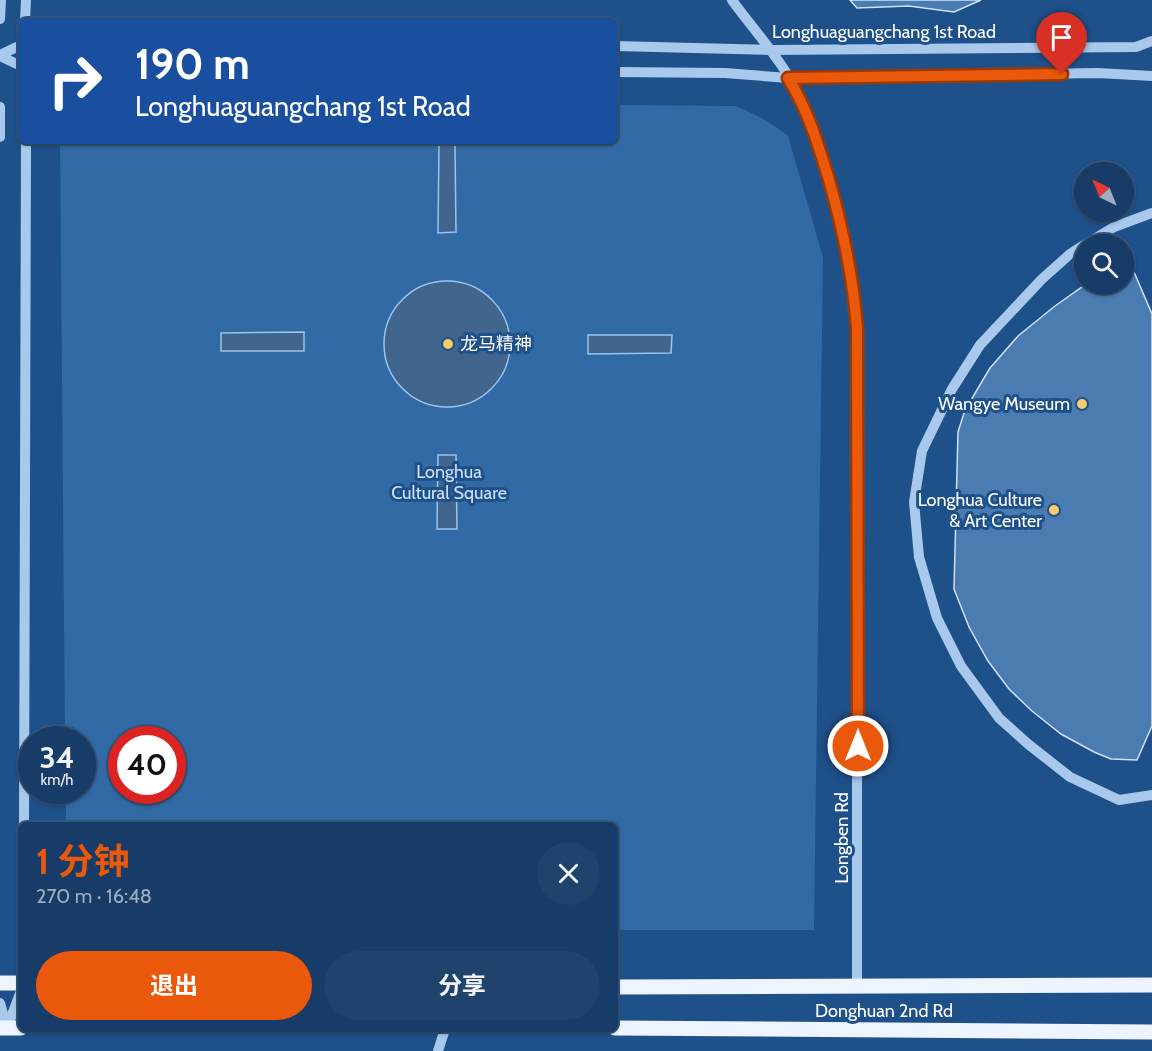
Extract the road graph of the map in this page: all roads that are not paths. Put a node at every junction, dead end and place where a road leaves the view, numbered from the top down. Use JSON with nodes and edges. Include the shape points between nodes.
{"nodes":[{"id":1,"x":1,"y":0,"type":"edge"},
{"id":2,"x":26,"y":0,"type":"edge"},
{"id":3,"x":732,"y":0,"type":"edge"},
{"id":4,"x":26,"y":18,"type":"edge"},
{"id":5,"x":0,"y":19,"type":"edge"},
{"id":6,"x":1152,"y":41,"type":"edge"},
{"id":7,"x":618,"y":46,"type":"edge"},
{"id":8,"x":18,"y":47,"type":"edge"},
{"id":9,"x":771,"y":50,"type":"junction"},
{"id":10,"x":0,"y":56,"type":"edge"},
{"id":11,"x":18,"y":65,"type":"edge"},
{"id":12,"x":618,"y":72,"type":"edge"},
{"id":13,"x":1152,"y":76,"type":"edge"},
{"id":14,"x":788,"y":78,"type":"junction"},
{"id":15,"x":0,"y":107,"type":"edge"},
{"id":16,"x":0,"y":137,"type":"edge"},
{"id":17,"x":26,"y":144,"type":"edge"},
{"id":18,"x":1152,"y":213,"type":"edge"},
{"id":19,"x":1103,"y":234,"type":"edge"},
{"id":20,"x":1074,"y":252,"type":"edge"},
{"id":21,"x":1152,"y":795,"type":"edge"},
{"id":22,"x":24,"y":822,"type":"edge"},
{"id":23,"x":0,"y":983,"type":"edge"},
{"id":24,"x":18,"y":983,"type":"edge"},
{"id":25,"x":1152,"y":985,"type":"edge"},
{"id":26,"x":857,"y":986,"type":"junction"},
{"id":27,"x":618,"y":987,"type":"edge"},
{"id":28,"x":18,"y":1000,"type":"edge"},
{"id":29,"x":0,"y":1002,"type":"edge"},
{"id":30,"x":9,"y":1028,"type":"edge"},
{"id":31,"x":618,"y":1029,"type":"edge"},
{"id":32,"x":444,"y":1032,"type":"edge"},
{"id":33,"x":1152,"y":1032,"type":"edge"},
{"id":34,"x":438,"y":1051,"type":"edge"}],
"edges":[{"from":1,"to":5,"type":"street"},
{"from":2,"to":4,"type":"street"},
{"from":3,"to":9,"type":"street","name":"Longben Rd"},
{"from":6,"to":9,"type":"street","name":"Longhuaguangchang 1st Road","via":[[1136,47]]},
{"from":7,"to":9,"type":"street","name":"Longhuaguangchang 1st Road"},
{"from":8,"to":10,"type":"street"},
{"from":9,"to":14,"type":"street","name":"Longben Rd"},
{"from":10,"to":11,"type":"street"},
{"from":12,"to":14,"type":"street"},
{"from":13,"to":14,"type":"street","via":[[1098,73]]},
{"from":14,"to":26,"type":"street","name":"Longben Rd","via":[[814,128],[847,249],[855,298]]},
{"from":15,"to":16,"type":"street"},
{"from":17,"to":22,"type":"street"},
{"from":18,"to":19,"type":"street"},
{"from":20,"to":21,"type":"street","via":[[1042,279],[980,345],[952,389],[922,451],[914,502],[919,557],[937,618],[960,666],[999,718],[1070,777],[1119,800]]},
{"from":23,"to":24,"type":"main road"},
{"from":25,"to":26,"type":"main road","name":"Donghuan 2nd Rd"},
{"from":26,"to":27,"type":"main road","name":"Donghuan 2nd Rd"},
{"from":28,"to":30,"type":"street"},
{"from":29,"to":30,"type":"street"},
{"from":31,"to":33,"type":"main road","name":"Donghuan 2nd Rd"},
{"from":32,"to":34,"type":"street"}]}
